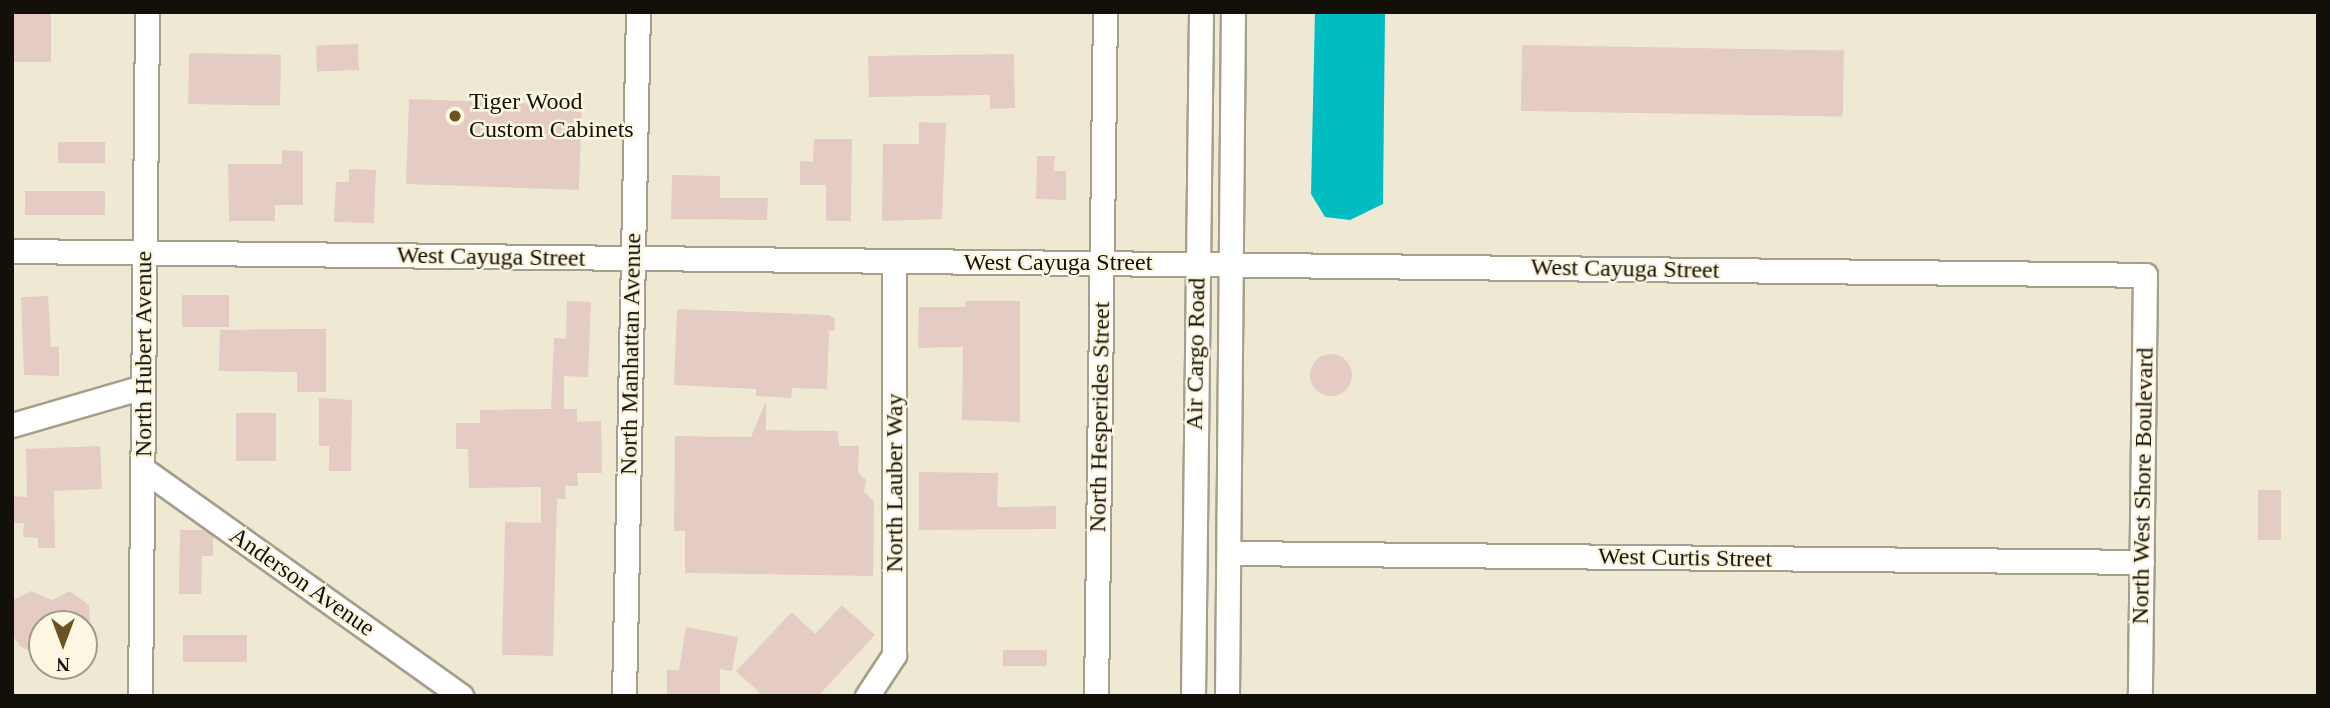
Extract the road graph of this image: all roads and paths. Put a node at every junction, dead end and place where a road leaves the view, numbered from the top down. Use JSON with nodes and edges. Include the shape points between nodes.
{"nodes":[{"id":1,"x":147,"y":12,"type":"edge"},
{"id":2,"x":638,"y":12,"type":"edge"},
{"id":3,"x":1105,"y":12,"type":"edge"},
{"id":4,"x":1201,"y":12,"type":"edge"},
{"id":5,"x":1233,"y":12,"type":"edge"},
{"id":6,"x":12,"y":251,"type":"edge"},
{"id":7,"x":144,"y":253,"type":"junction"},
{"id":8,"x":633,"y":259,"type":"junction"},
{"id":9,"x":894,"y":262,"type":"junction"},
{"id":10,"x":1101,"y":264,"type":"junction"},
{"id":11,"x":1197,"y":264,"type":"junction"},
{"id":12,"x":1231,"y":265,"type":"junction"},
{"id":13,"x":2146,"y":275,"type":"joint"},
{"id":14,"x":143,"y":387,"type":"junction"},
{"id":15,"x":12,"y":425,"type":"edge"},
{"id":16,"x":143,"y":469,"type":"junction"},
{"id":17,"x":1229,"y":553,"type":"junction"},
{"id":18,"x":2141,"y":562,"type":"junction"},
{"id":19,"x":140,"y":696,"type":"edge"},
{"id":20,"x":461,"y":696,"type":"edge"},
{"id":21,"x":624,"y":696,"type":"edge"},
{"id":22,"x":867,"y":696,"type":"edge"},
{"id":23,"x":1096,"y":696,"type":"edge"},
{"id":24,"x":1193,"y":696,"type":"edge"},
{"id":25,"x":1227,"y":696,"type":"edge"},
{"id":26,"x":2140,"y":696,"type":"edge"}],
"edges":[{"from":1,"to":7,"type":"street","name":"North Hubert Avenue"},
{"from":2,"to":8,"type":"street","name":"North Manhattan Avenue"},
{"from":3,"to":10,"type":"street","name":"North Hesperides Street"},
{"from":4,"to":11,"type":"street","name":"Air Cargo Road"},
{"from":5,"to":12,"type":"street","name":"Air Cargo Road"},
{"from":6,"to":7,"type":"street","name":"West Cayuga Street"},
{"from":7,"to":8,"type":"street","name":"West Cayuga Street"},
{"from":7,"to":14,"type":"street","name":"North Hubert Avenue"},
{"from":8,"to":9,"type":"street","name":"West Cayuga Street"},
{"from":8,"to":21,"type":"street","name":"North Manhattan Avenue"},
{"from":9,"to":10,"type":"street","name":"West Cayuga Street"},
{"from":9,"to":22,"type":"street","name":"North Lauber Way","via":[[894,654]]},
{"from":10,"to":11,"type":"street","name":"West Cayuga Street"},
{"from":10,"to":23,"type":"street","name":"North Hesperides Street"},
{"from":11,"to":12,"type":"street","name":"West Cayuga Street"},
{"from":11,"to":24,"type":"street","name":"Air Cargo Road"},
{"from":12,"to":13,"type":"street","name":"West Cayuga Street"},
{"from":12,"to":17,"type":"street","name":"Air Cargo Road"},
{"from":13,"to":18,"type":"street","name":"North West Shore Boulevard"},
{"from":14,"to":15,"type":"street"},
{"from":14,"to":16,"type":"street","name":"North Hubert Avenue"},
{"from":16,"to":19,"type":"street","name":"North Hubert Avenue"},
{"from":16,"to":20,"type":"street","name":"Anderson Avenue"},
{"from":17,"to":18,"type":"street","name":"West Curtis Street"},
{"from":17,"to":25,"type":"street","name":"Air Cargo Road"},
{"from":18,"to":26,"type":"street","name":"North West Shore Boulevard"}]}
